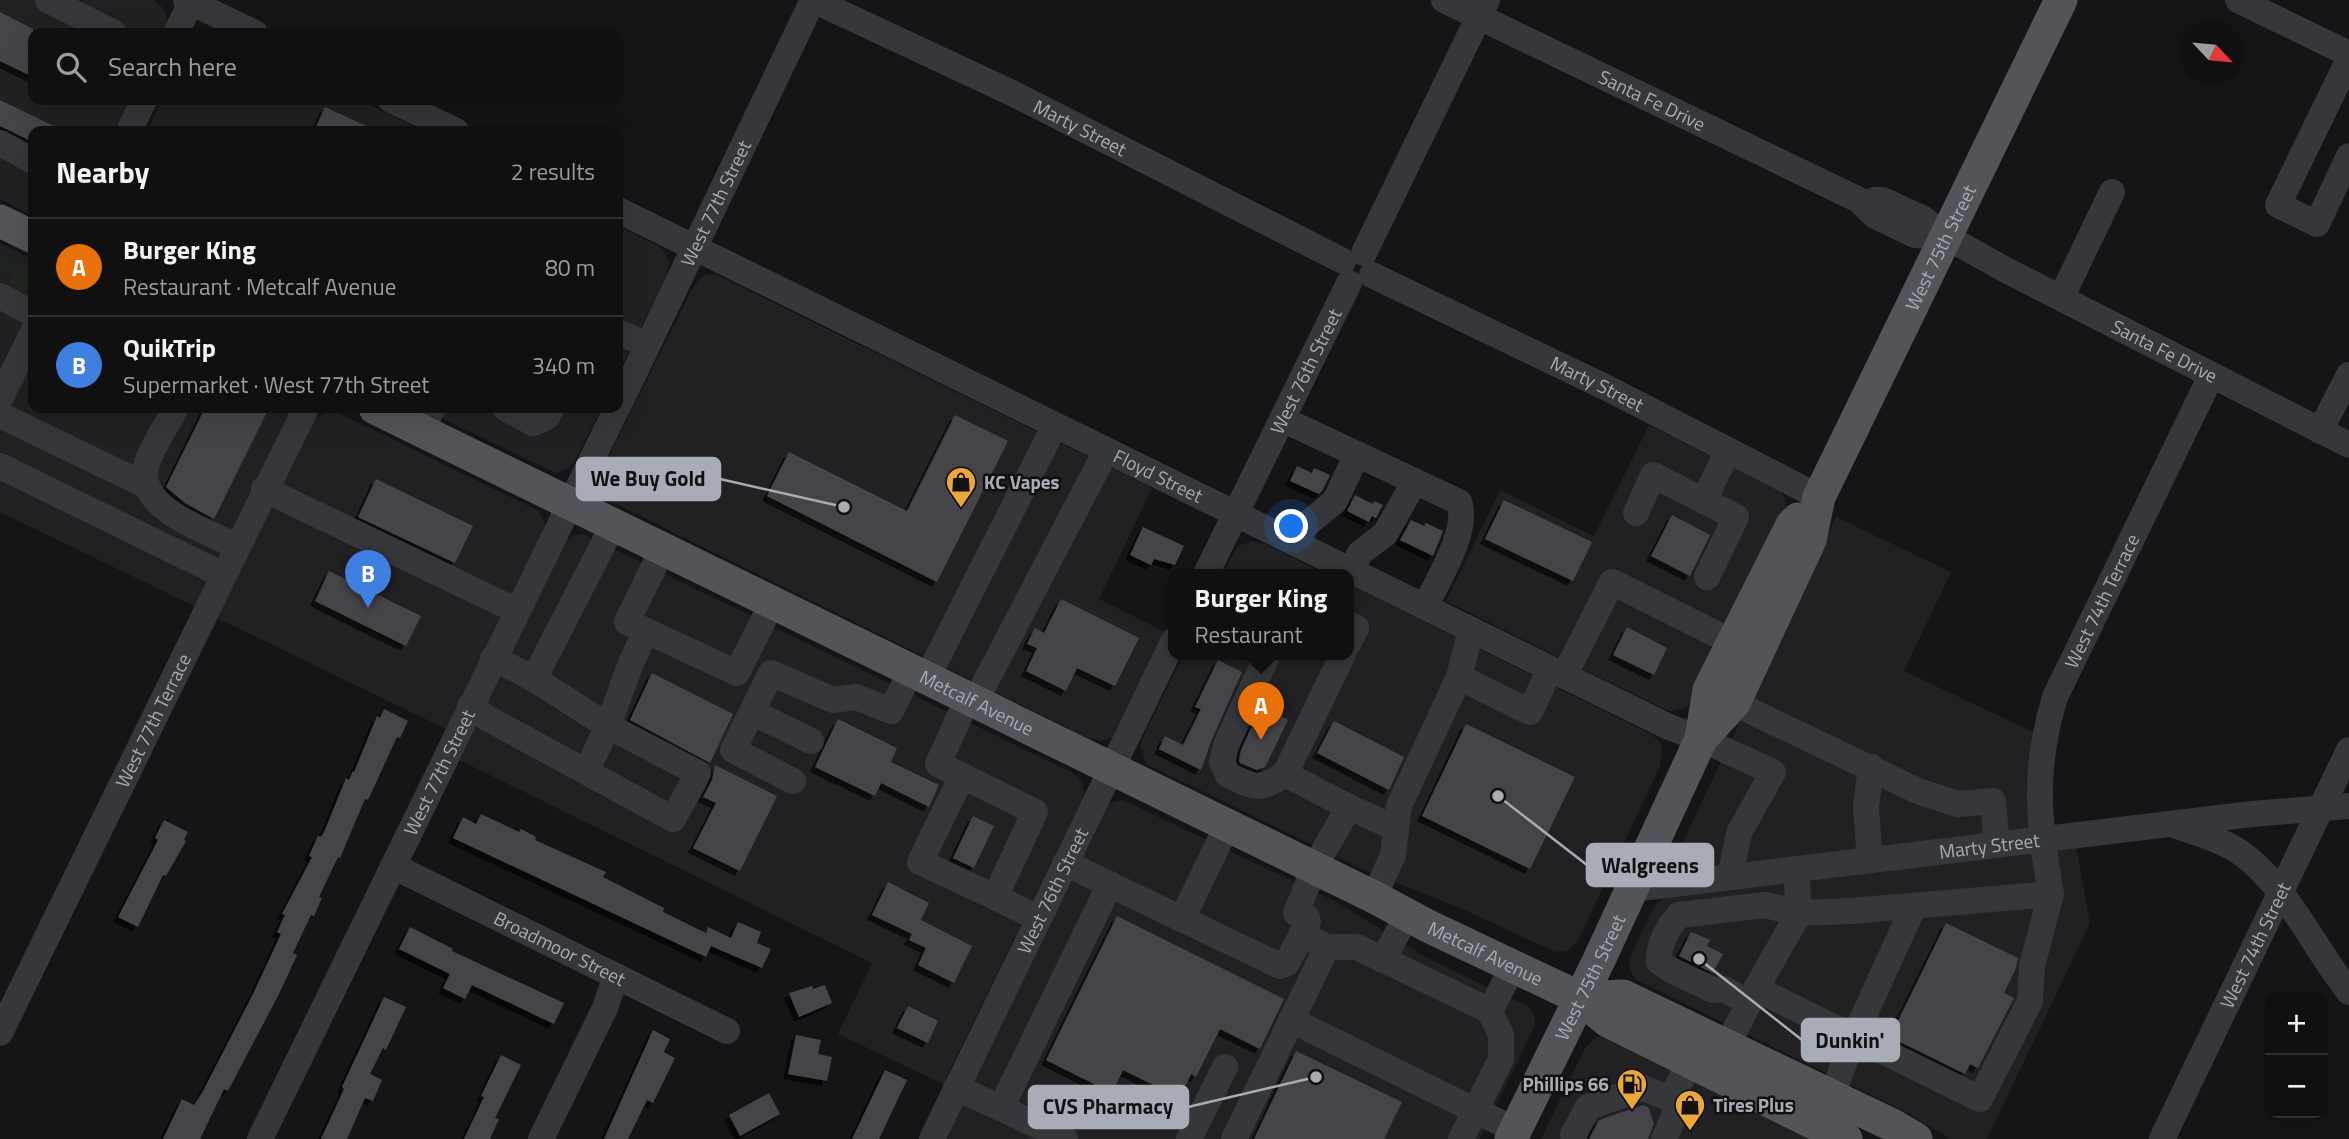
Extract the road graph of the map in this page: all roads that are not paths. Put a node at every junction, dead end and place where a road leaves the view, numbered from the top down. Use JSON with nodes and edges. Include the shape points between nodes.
{"nodes":[{"id":1,"x":48,"y":0,"type":"edge"},
{"id":2,"x":813,"y":0,"type":"edge"},
{"id":3,"x":1444,"y":0,"type":"edge"},
{"id":4,"x":2061,"y":0,"type":"edge"},
{"id":5,"x":2238,"y":0,"type":"edge"},
{"id":6,"x":190,"y":1,"type":"edge"},
{"id":7,"x":1483,"y":9,"type":"edge"},
{"id":8,"x":104,"y":28,"type":"edge"},
{"id":9,"x":178,"y":28,"type":"edge"},
{"id":10,"x":245,"y":28,"type":"edge"},
{"id":11,"x":2349,"y":57,"type":"edge"},
{"id":12,"x":142,"y":105,"type":"edge"},
{"id":13,"x":401,"y":105,"type":"edge"},
{"id":14,"x":131,"y":126,"type":"edge"},
{"id":15,"x":446,"y":126,"type":"edge"},
{"id":16,"x":0,"y":143,"type":"edge"},
{"id":17,"x":2349,"y":156,"type":"edge"},
{"id":18,"x":28,"y":158,"type":"edge"},
{"id":19,"x":2112,"y":192,"type":"dead end"},
{"id":20,"x":623,"y":212,"type":"edge"},
{"id":21,"x":0,"y":221,"type":"edge"},
{"id":22,"x":28,"y":235,"type":"edge"},
{"id":23,"x":1945,"y":236,"type":"junction"},
{"id":24,"x":693,"y":247,"type":"junction"},
{"id":25,"x":1357,"y":268,"type":"junction"},
{"id":26,"x":0,"y":296,"type":"edge"},
{"id":27,"x":2061,"y":298,"type":"junction"},
{"id":28,"x":28,"y":311,"type":"edge"},
{"id":29,"x":623,"y":334,"type":"edge"},
{"id":30,"x":28,"y":341,"type":"edge"},
{"id":31,"x":647,"y":345,"type":"junction"},
{"id":32,"x":2349,"y":375,"type":"edge"},
{"id":33,"x":2211,"y":376,"type":"junction"},
{"id":34,"x":623,"y":395,"type":"edge"},
{"id":35,"x":0,"y":399,"type":"edge"},
{"id":36,"x":173,"y":413,"type":"edge"},
{"id":37,"x":303,"y":413,"type":"edge"},
{"id":38,"x":399,"y":413,"type":"edge"},
{"id":39,"x":514,"y":413,"type":"edge"},
{"id":40,"x":549,"y":413,"type":"edge"},
{"id":41,"x":614,"y":413,"type":"edge"},
{"id":42,"x":0,"y":415,"type":"edge"},
{"id":43,"x":427,"y":419,"type":"edge"},
{"id":44,"x":1282,"y":419,"type":"junction"},
{"id":45,"x":1055,"y":425,"type":"junction"},
{"id":46,"x":2320,"y":430,"type":"junction"},
{"id":47,"x":2349,"y":445,"type":"edge"},
{"id":48,"x":1728,"y":450,"type":"junction"},
{"id":49,"x":1106,"y":451,"type":"junction"},
{"id":50,"x":1357,"y":454,"type":"junction"},
{"id":51,"x":0,"y":466,"type":"edge"},
{"id":52,"x":1415,"y":481,"type":"junction"},
{"id":53,"x":147,"y":486,"type":"junction"},
{"id":54,"x":264,"y":489,"type":"junction"},
{"id":55,"x":1819,"y":497,"type":"junction"},
{"id":56,"x":1703,"y":500,"type":"junction"},
{"id":57,"x":571,"y":505,"type":"junction"},
{"id":58,"x":1636,"y":513,"type":"dead end"},
{"id":59,"x":1235,"y":514,"type":"junction"},
{"id":60,"x":613,"y":525,"type":"junction"},
{"id":61,"x":1294,"y":543,"type":"junction"},
{"id":62,"x":237,"y":546,"type":"junction"},
{"id":63,"x":663,"y":548,"type":"junction"},
{"id":64,"x":1323,"y":566,"type":"edge"},
{"id":65,"x":1208,"y":569,"type":"edge"},
{"id":66,"x":1352,"y":569,"type":"edge"},
{"id":67,"x":1354,"y":572,"type":"edge"},
{"id":68,"x":223,"y":575,"type":"junction"},
{"id":69,"x":1707,"y":577,"type":"dead end"},
{"id":70,"x":772,"y":603,"type":"junction"},
{"id":71,"x":1425,"y":607,"type":"junction"},
{"id":72,"x":517,"y":611,"type":"junction"},
{"id":73,"x":1471,"y":630,"type":"junction"},
{"id":74,"x":646,"y":631,"type":"junction"},
{"id":75,"x":1734,"y":643,"type":"junction"},
{"id":76,"x":1168,"y":652,"type":"edge"},
{"id":77,"x":494,"y":658,"type":"junction"},
{"id":78,"x":1265,"y":660,"type":"edge"},
{"id":79,"x":1340,"y":660,"type":"edge"},
{"id":80,"x":1557,"y":672,"type":"junction"},
{"id":81,"x":737,"y":673,"type":"junction"},
{"id":82,"x":919,"y":675,"type":"junction"},
{"id":83,"x":1459,"y":677,"type":"junction"},
{"id":84,"x":534,"y":680,"type":"junction"},
{"id":85,"x":764,"y":687,"type":"junction"},
{"id":86,"x":972,"y":700,"type":"junction"},
{"id":87,"x":1734,"y":704,"type":"junction"},
{"id":88,"x":470,"y":706,"type":"junction"},
{"id":89,"x":752,"y":712,"type":"junction"},
{"id":90,"x":608,"y":726,"type":"junction"},
{"id":91,"x":1701,"y":739,"type":"junction"},
{"id":92,"x":811,"y":741,"type":"dead end"},
{"id":93,"x":2349,"y":750,"type":"edge"},
{"id":94,"x":1871,"y":767,"type":"junction"},
{"id":95,"x":1111,"y":768,"type":"junction"},
{"id":96,"x":587,"y":771,"type":"junction"},
{"id":97,"x":1285,"y":774,"type":"junction"},
{"id":98,"x":962,"y":776,"type":"junction"},
{"id":99,"x":793,"y":781,"type":"dead end"},
{"id":100,"x":1349,"y":807,"type":"junction"},
{"id":101,"x":2349,"y":807,"type":"edge"},
{"id":102,"x":2321,"y":808,"type":"junction"},
{"id":103,"x":2173,"y":825,"type":"junction"},
{"id":104,"x":1227,"y":826,"type":"junction"},
{"id":105,"x":1395,"y":828,"type":"junction"},
{"id":106,"x":2041,"y":839,"type":"junction"},
{"id":107,"x":1997,"y":844,"type":"junction"},
{"id":108,"x":1870,"y":860,"type":"junction"},
{"id":109,"x":1065,"y":863,"type":"junction"},
{"id":110,"x":393,"y":866,"type":"junction"},
{"id":111,"x":1314,"y":868,"type":"junction"},
{"id":112,"x":1797,"y":870,"type":"junction"},
{"id":113,"x":1730,"y":877,"type":"junction"},
{"id":114,"x":1110,"y":884,"type":"junction"},
{"id":115,"x":1632,"y":889,"type":"junction"},
{"id":116,"x":2050,"y":894,"type":"junction"},
{"id":117,"x":2281,"y":895,"type":"junction"},
{"id":118,"x":995,"y":897,"type":"junction"},
{"id":119,"x":1374,"y":897,"type":"junction"},
{"id":120,"x":1914,"y":906,"type":"junction"},
{"id":121,"x":1799,"y":913,"type":"junction"},
{"id":122,"x":1407,"y":915,"type":"junction"},
{"id":123,"x":1038,"y":918,"type":"junction"},
{"id":124,"x":1182,"y":919,"type":"junction"},
{"id":125,"x":1302,"y":934,"type":"junction"},
{"id":126,"x":1327,"y":947,"type":"junction"},
{"id":127,"x":1383,"y":960,"type":"junction"},
{"id":128,"x":1513,"y":966,"type":"junction"},
{"id":129,"x":616,"y":976,"type":"junction"},
{"id":130,"x":2349,"y":992,"type":"edge"},
{"id":131,"x":1753,"y":996,"type":"junction"},
{"id":132,"x":1580,"y":998,"type":"junction"},
{"id":133,"x":1490,"y":1011,"type":"junction"},
{"id":134,"x":1291,"y":1020,"type":"junction"},
{"id":135,"x":727,"y":1031,"type":"dead end"},
{"id":136,"x":0,"y":1033,"type":"edge"},
{"id":137,"x":1854,"y":1037,"type":"junction"},
{"id":138,"x":1727,"y":1046,"type":"junction"},
{"id":139,"x":1690,"y":1062,"type":"junction"},
{"id":140,"x":1225,"y":1067,"type":"dead end"},
{"id":141,"x":956,"y":1088,"type":"junction"},
{"id":142,"x":1832,"y":1096,"type":"junction"},
{"id":143,"x":1671,"y":1099,"type":"junction"},
{"id":144,"x":1001,"y":1108,"type":"junction"},
{"id":145,"x":1475,"y":1110,"type":"junction"},
{"id":146,"x":1809,"y":1131,"type":"edge"},
{"id":147,"x":1513,"y":1135,"type":"edge"},
{"id":148,"x":260,"y":1139,"type":"edge"},
{"id":149,"x":541,"y":1139,"type":"edge"},
{"id":150,"x":932,"y":1139,"type":"edge"},
{"id":151,"x":1065,"y":1139,"type":"edge"},
{"id":152,"x":1189,"y":1139,"type":"edge"},
{"id":153,"x":1234,"y":1139,"type":"edge"},
{"id":154,"x":1461,"y":1139,"type":"edge"},
{"id":155,"x":1574,"y":1139,"type":"edge"},
{"id":156,"x":1664,"y":1139,"type":"edge"},
{"id":157,"x":1846,"y":1139,"type":"edge"},
{"id":158,"x":1916,"y":1139,"type":"edge"},
{"id":159,"x":2162,"y":1139,"type":"edge"}],
"edges":[{"from":1,"to":8,"type":"street"},
{"from":2,"to":24,"type":"street","name":"West 77th Street"},
{"from":2,"to":25,"type":"street","name":"Marty Street","via":[[1012,93]]},
{"from":3,"to":7,"type":"street","name":"Santa Fe Drive"},
{"from":4,"to":23,"type":"main road","name":"West 75th Street"},
{"from":5,"to":11,"type":"street"},
{"from":6,"to":9,"type":"street"},
{"from":6,"to":10,"type":"street"},
{"from":7,"to":23,"type":"street","name":"Santa Fe Drive","via":[[1859,200],[1883,200],[1924,219]]},
{"from":7,"to":25,"type":"street","name":"West 76th Street"},
{"from":11,"to":17,"type":"street","via":[[2278,205],[2317,224]]},
{"from":12,"to":14,"type":"street"},
{"from":13,"to":15,"type":"street"},
{"from":16,"to":18,"type":"street"},
{"from":19,"to":27,"type":"street"},
{"from":20,"to":24,"type":"street","name":"Floyd Street"},
{"from":21,"to":22,"type":"main road"},
{"from":23,"to":27,"type":"street","name":"Santa Fe Drive"},
{"from":23,"to":55,"type":"main road","name":"West 75th Street"},
{"from":24,"to":31,"type":"street","name":"West 77th Street"},
{"from":24,"to":45,"type":"street","name":"Floyd Street"},
{"from":25,"to":44,"type":"street","name":"West 76th Street"},
{"from":25,"to":48,"type":"street","name":"Marty Street"},
{"from":26,"to":28,"type":"street"},
{"from":27,"to":33,"type":"street","name":"Santa Fe Drive"},
{"from":29,"to":31,"type":"street"},
{"from":30,"to":35,"type":"street"},
{"from":31,"to":34,"type":"street","name":"West 77th Street"},
{"from":32,"to":46,"type":"street"},
{"from":33,"to":46,"type":"street","name":"Santa Fe Drive"},
{"from":33,"to":106,"type":"street","name":"West 74th Terrace","via":[[2055,697],[2039,769]]},
{"from":36,"to":53,"type":"street","via":[[146,467]]},
{"from":37,"to":54,"type":"street","name":"West 77th Terrace"},
{"from":38,"to":43,"type":"main road","name":"Metcalf Avenue"},
{"from":39,"to":40,"type":"street","via":[[533,423]]},
{"from":41,"to":57,"type":"street","name":"West 77th Street"},
{"from":42,"to":53,"type":"street"},
{"from":43,"to":57,"type":"main road","name":"Metcalf Avenue"},
{"from":44,"to":50,"type":"street"},
{"from":44,"to":59,"type":"street","name":"West 76th Street"},
{"from":45,"to":49,"type":"street","name":"Floyd Street"},
{"from":45,"to":82,"type":"street"},
{"from":46,"to":47,"type":"street","name":"Santa Fe Drive"},
{"from":48,"to":55,"type":"street","name":"Marty Street"},
{"from":48,"to":56,"type":"street"},
{"from":49,"to":59,"type":"street","name":"Floyd Street"},
{"from":49,"to":86,"type":"street"},
{"from":50,"to":52,"type":"street"},
{"from":50,"to":61,"type":"street","via":[[1335,500],[1306,525]]},
{"from":51,"to":68,"type":"street"},
{"from":52,"to":66,"type":"street","via":[[1385,534],[1360,553]]},
{"from":52,"to":71,"type":"street","via":[[1459,502],[1462,510],[1458,538]]},
{"from":53,"to":62,"type":"street","via":[[157,502],[182,520]]},
{"from":54,"to":62,"type":"street","name":"West 77th Terrace"},
{"from":54,"to":72,"type":"street"},
{"from":55,"to":75,"type":"main road","name":"West 75th Street","via":[[1792,525]]},
{"from":55,"to":87,"type":"main road","name":"West 75th Street","via":[[1810,540]]},
{"from":56,"to":58,"type":"street","via":[[1653,475]]},
{"from":56,"to":69,"type":"street","via":[[1736,517]]},
{"from":57,"to":60,"type":"main road","name":"Metcalf Avenue"},
{"from":57,"to":72,"type":"street","name":"West 77th Street"},
{"from":59,"to":61,"type":"street","name":"Floyd Street"},
{"from":59,"to":65,"type":"street","name":"West 76th Street"},
{"from":60,"to":63,"type":"main road","name":"Metcalf Avenue"},
{"from":60,"to":84,"type":"street"},
{"from":61,"to":64,"type":"street","name":"Floyd Street"},
{"from":62,"to":68,"type":"street","name":"West 77th Terrace"},
{"from":63,"to":70,"type":"main road","name":"Metcalf Avenue"},
{"from":63,"to":74,"type":"street","via":[[627,622]]},
{"from":67,"to":71,"type":"street","name":"Floyd Street"},
{"from":68,"to":136,"type":"street","name":"West 77th Terrace"},
{"from":70,"to":81,"type":"street"},
{"from":70,"to":82,"type":"main road","name":"Metcalf Avenue"},
{"from":71,"to":73,"type":"street","name":"Floyd Street"},
{"from":72,"to":77,"type":"street","name":"West 77th Street"},
{"from":73,"to":80,"type":"street","name":"Floyd Street"},
{"from":73,"to":83,"type":"street"},
{"from":74,"to":81,"type":"street"},
{"from":74,"to":90,"type":"street"},
{"from":75,"to":80,"type":"street","via":[[1612,582]]},
{"from":75,"to":91,"type":"main road","name":"West 75th Street","via":[[1709,690]]},
{"from":76,"to":95,"type":"street","name":"West 76th Street"},
{"from":77,"to":84,"type":"street"},
{"from":77,"to":88,"type":"street","name":"West 77th Street"},
{"from":78,"to":97,"type":"street","via":[[1222,762],[1228,775],[1254,787]]},
{"from":79,"to":97,"type":"street"},
{"from":80,"to":83,"type":"street","via":[[1530,712]]},
{"from":80,"to":91,"type":"street","name":"Floyd Street"},
{"from":81,"to":85,"type":"street"},
{"from":82,"to":85,"type":"street","via":[[891,711],[771,673]]},
{"from":82,"to":86,"type":"main road","name":"Metcalf Avenue"},
{"from":83,"to":105,"type":"street","via":[[1399,806]]},
{"from":84,"to":90,"type":"street"},
{"from":85,"to":89,"type":"street"},
{"from":86,"to":95,"type":"main road","name":"Metcalf Avenue"},
{"from":86,"to":98,"type":"street","via":[[937,764]]},
{"from":87,"to":91,"type":"main road","name":"West 75th Street"},
{"from":87,"to":94,"type":"street"},
{"from":88,"to":96,"type":"street"},
{"from":88,"to":110,"type":"street","name":"West 77th Street"},
{"from":89,"to":92,"type":"street"},
{"from":89,"to":99,"type":"street","via":[[733,750]]},
{"from":90,"to":96,"type":"street"},
{"from":90,"to":96,"type":"street","via":[[698,773],[673,819]]},
{"from":91,"to":113,"type":"street","name":"Floyd Street","via":[[1773,772],[1739,833]]},
{"from":91,"to":115,"type":"main road","name":"West 75th Street"},
{"from":93,"to":102,"type":"street","name":"West 74th Street"},
{"from":94,"to":107,"type":"street","via":[[1920,792],[1958,804],[1993,801]]},
{"from":94,"to":108,"type":"street","via":[[1866,807]]},
{"from":95,"to":104,"type":"main road","name":"Metcalf Avenue"},
{"from":95,"to":109,"type":"street","name":"West 76th Street"},
{"from":97,"to":100,"type":"street"},
{"from":98,"to":118,"type":"street","via":[[1035,812]]},
{"from":98,"to":118,"type":"street","via":[[920,862]]},
{"from":100,"to":105,"type":"street"},
{"from":100,"to":111,"type":"street"},
{"from":101,"to":102,"type":"street","name":"Marty Street"},
{"from":102,"to":103,"type":"street","name":"Marty Street"},
{"from":102,"to":117,"type":"street","name":"West 74th Street"},
{"from":103,"to":106,"type":"street","name":"Marty Street"},
{"from":103,"to":117,"type":"street","via":[[2243,855]]},
{"from":104,"to":111,"type":"main road","name":"Metcalf Avenue"},
{"from":104,"to":124,"type":"street"},
{"from":105,"to":119,"type":"street","via":[[1393,855]]},
{"from":106,"to":107,"type":"street","name":"Marty Street"},
{"from":106,"to":116,"type":"street","name":"West 74th Terrace"},
{"from":107,"to":108,"type":"street","name":"Marty Street"},
{"from":108,"to":112,"type":"street","name":"Marty Street"},
{"from":109,"to":114,"type":"street"},
{"from":109,"to":123,"type":"street","name":"West 76th Street"},
{"from":110,"to":129,"type":"street","name":"Broadmoor Street"},
{"from":110,"to":148,"type":"street","name":"West 77th Street"},
{"from":111,"to":119,"type":"main road","name":"Metcalf Avenue"},
{"from":111,"to":125,"type":"street","via":[[1296,913],[1307,918]]},
{"from":112,"to":113,"type":"street","name":"Marty Street"},
{"from":112,"to":121,"type":"street"},
{"from":113,"to":115,"type":"street","name":"Marty Street"},
{"from":114,"to":124,"type":"street"},
{"from":114,"to":144,"type":"street"},
{"from":115,"to":132,"type":"main road","name":"West 75th Street"},
{"from":116,"to":120,"type":"street"},
{"from":116,"to":137,"type":"street","via":[[2032,966],[2030,1001],[1980,1099]]},
{"from":117,"to":130,"type":"street"},
{"from":117,"to":159,"type":"street","name":"West 74th Street"},
{"from":118,"to":123,"type":"street"},
{"from":119,"to":122,"type":"main road","name":"Metcalf Avenue"},
{"from":120,"to":121,"type":"street"},
{"from":120,"to":137,"type":"street"},
{"from":121,"to":131,"type":"street"},
{"from":121,"to":131,"type":"street","via":[[1765,905],[1679,915],[1669,925],[1659,962],[1713,990]]},
{"from":122,"to":127,"type":"street"},
{"from":122,"to":128,"type":"main road","name":"Metcalf Avenue"},
{"from":123,"to":141,"type":"street","name":"West 76th Street"},
{"from":124,"to":125,"type":"street","via":[[1280,966],[1287,963]]},
{"from":125,"to":126,"type":"street"},
{"from":126,"to":127,"type":"street","via":[[1357,947]]},
{"from":126,"to":134,"type":"street"},
{"from":127,"to":133,"type":"street"},
{"from":128,"to":132,"type":"main road","name":"Metcalf Avenue"},
{"from":128,"to":133,"type":"street"},
{"from":129,"to":135,"type":"street","name":"Broadmoor Street"},
{"from":129,"to":149,"type":"street"},
{"from":131,"to":137,"type":"street"},
{"from":131,"to":138,"type":"street"},
{"from":132,"to":138,"type":"main road","name":"Metcalf Avenue","via":[[1623,996]]},
{"from":132,"to":139,"type":"main road","name":"Metcalf Avenue","via":[[1608,1021]]},
{"from":132,"to":147,"type":"main road","name":"West 75th Street"},
{"from":133,"to":145,"type":"street","via":[[1501,1035],[1501,1059]]},
{"from":134,"to":145,"type":"street"},
{"from":134,"to":153,"type":"street"},
{"from":137,"to":142,"type":"street"},
{"from":138,"to":142,"type":"main road","name":"Metcalf Avenue"},
{"from":139,"to":143,"type":"street"},
{"from":139,"to":146,"type":"main road","name":"Metcalf Avenue"},
{"from":140,"to":152,"type":"street"},
{"from":141,"to":144,"type":"street"},
{"from":141,"to":150,"type":"street","name":"West 76th Street"},
{"from":142,"to":158,"type":"main road","name":"Metcalf Avenue"},
{"from":143,"to":155,"type":"street","via":[[1643,1087],[1588,1107]]},
{"from":143,"to":156,"type":"street","via":[[1681,1103]]},
{"from":144,"to":151,"type":"street"},
{"from":145,"to":147,"type":"street"},
{"from":145,"to":154,"type":"street"},
{"from":146,"to":157,"type":"main road","name":"Metcalf Avenue"}]}
